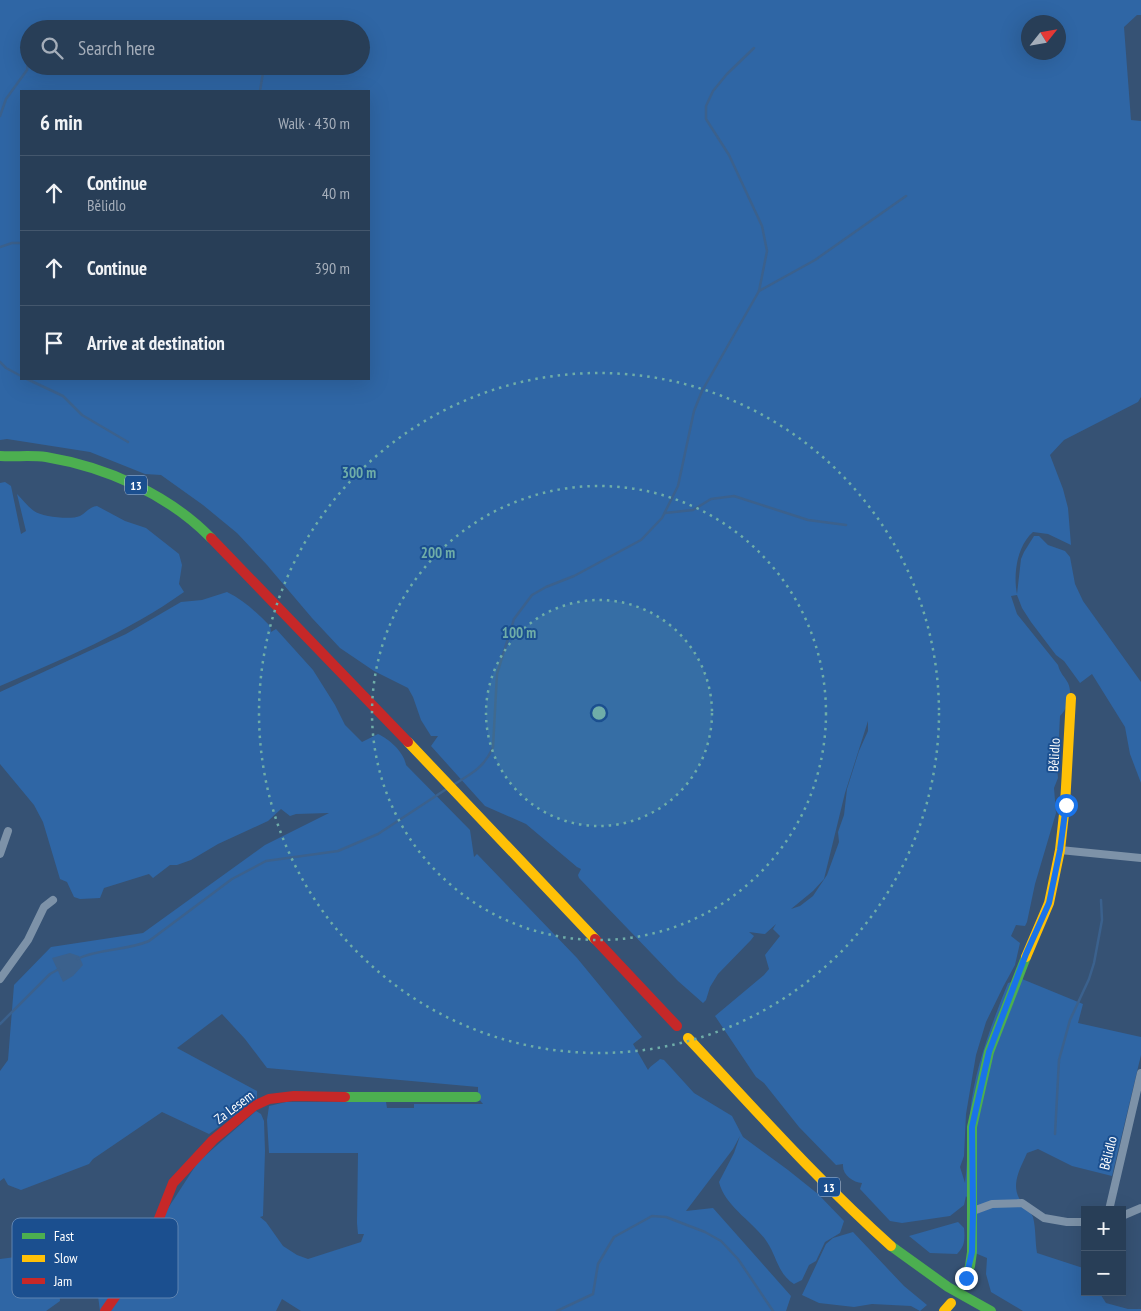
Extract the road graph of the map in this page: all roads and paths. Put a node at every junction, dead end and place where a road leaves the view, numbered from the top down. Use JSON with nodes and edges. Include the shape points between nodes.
{"nodes":[{"id":1,"x":0,"y":456,"type":"edge"},
{"id":2,"x":1071,"y":698,"type":"dead end"},
{"id":3,"x":8,"y":831,"type":"dead end"},
{"id":4,"x":1060,"y":850,"type":"junction"},
{"id":5,"x":0,"y":854,"type":"edge"},
{"id":6,"x":1141,"y":858,"type":"edge"},
{"id":7,"x":53,"y":900,"type":"dead end"},
{"id":8,"x":0,"y":979,"type":"edge"},
{"id":9,"x":676,"y":1026,"type":"dead end"},
{"id":10,"x":688,"y":1038,"type":"dead end"},
{"id":11,"x":1141,"y":1073,"type":"edge"},
{"id":12,"x":476,"y":1097,"type":"dead end"},
{"id":13,"x":1110,"y":1206,"type":"edge"},
{"id":14,"x":1141,"y":1208,"type":"edge"},
{"id":15,"x":973,"y":1211,"type":"junction"},
{"id":16,"x":1126,"y":1214,"type":"edge"},
{"id":17,"x":159,"y":1218,"type":"edge"},
{"id":18,"x":1081,"y":1222,"type":"edge"},
{"id":19,"x":963,"y":1284,"type":"dead end"},
{"id":20,"x":114,"y":1298,"type":"edge"},
{"id":21,"x":952,"y":1303,"type":"dead end"},
{"id":22,"x":105,"y":1311,"type":"edge"},
{"id":23,"x":944,"y":1311,"type":"edge"},
{"id":24,"x":991,"y":1311,"type":"edge"}],
"edges":[{"from":1,"to":9,"type":"main road","number":"13","via":[[43,457],[116,476],[175,508],[205,532]]},
{"from":2,"to":4,"type":"main road","name":"Bělidlo","via":[[1066,805]]},
{"from":3,"to":5,"type":"street"},
{"from":4,"to":6,"type":"street"},
{"from":4,"to":15,"type":"main road","name":"Bělidlo","via":[[1049,903],[989,1052],[972,1127]]},
{"from":7,"to":8,"type":"street","via":[[44,907],[28,940]]},
{"from":10,"to":24,"type":"main road","number":"13","via":[[869,1226],[940,1282]]},
{"from":11,"to":13,"type":"street","name":"Bělidlo"},
{"from":12,"to":17,"type":"main road","name":"Za Lesem","via":[[294,1096],[269,1099],[254,1106],[213,1140],[173,1183]]},
{"from":14,"to":16,"type":"street"},
{"from":15,"to":18,"type":"street","via":[[992,1204],[1022,1203],[1044,1218]]},
{"from":15,"to":19,"type":"main road","name":"Bělidlo","via":[[970,1266]]},
{"from":20,"to":22,"type":"main road","name":"Za Lesem"},
{"from":21,"to":23,"type":"main road"}]}
